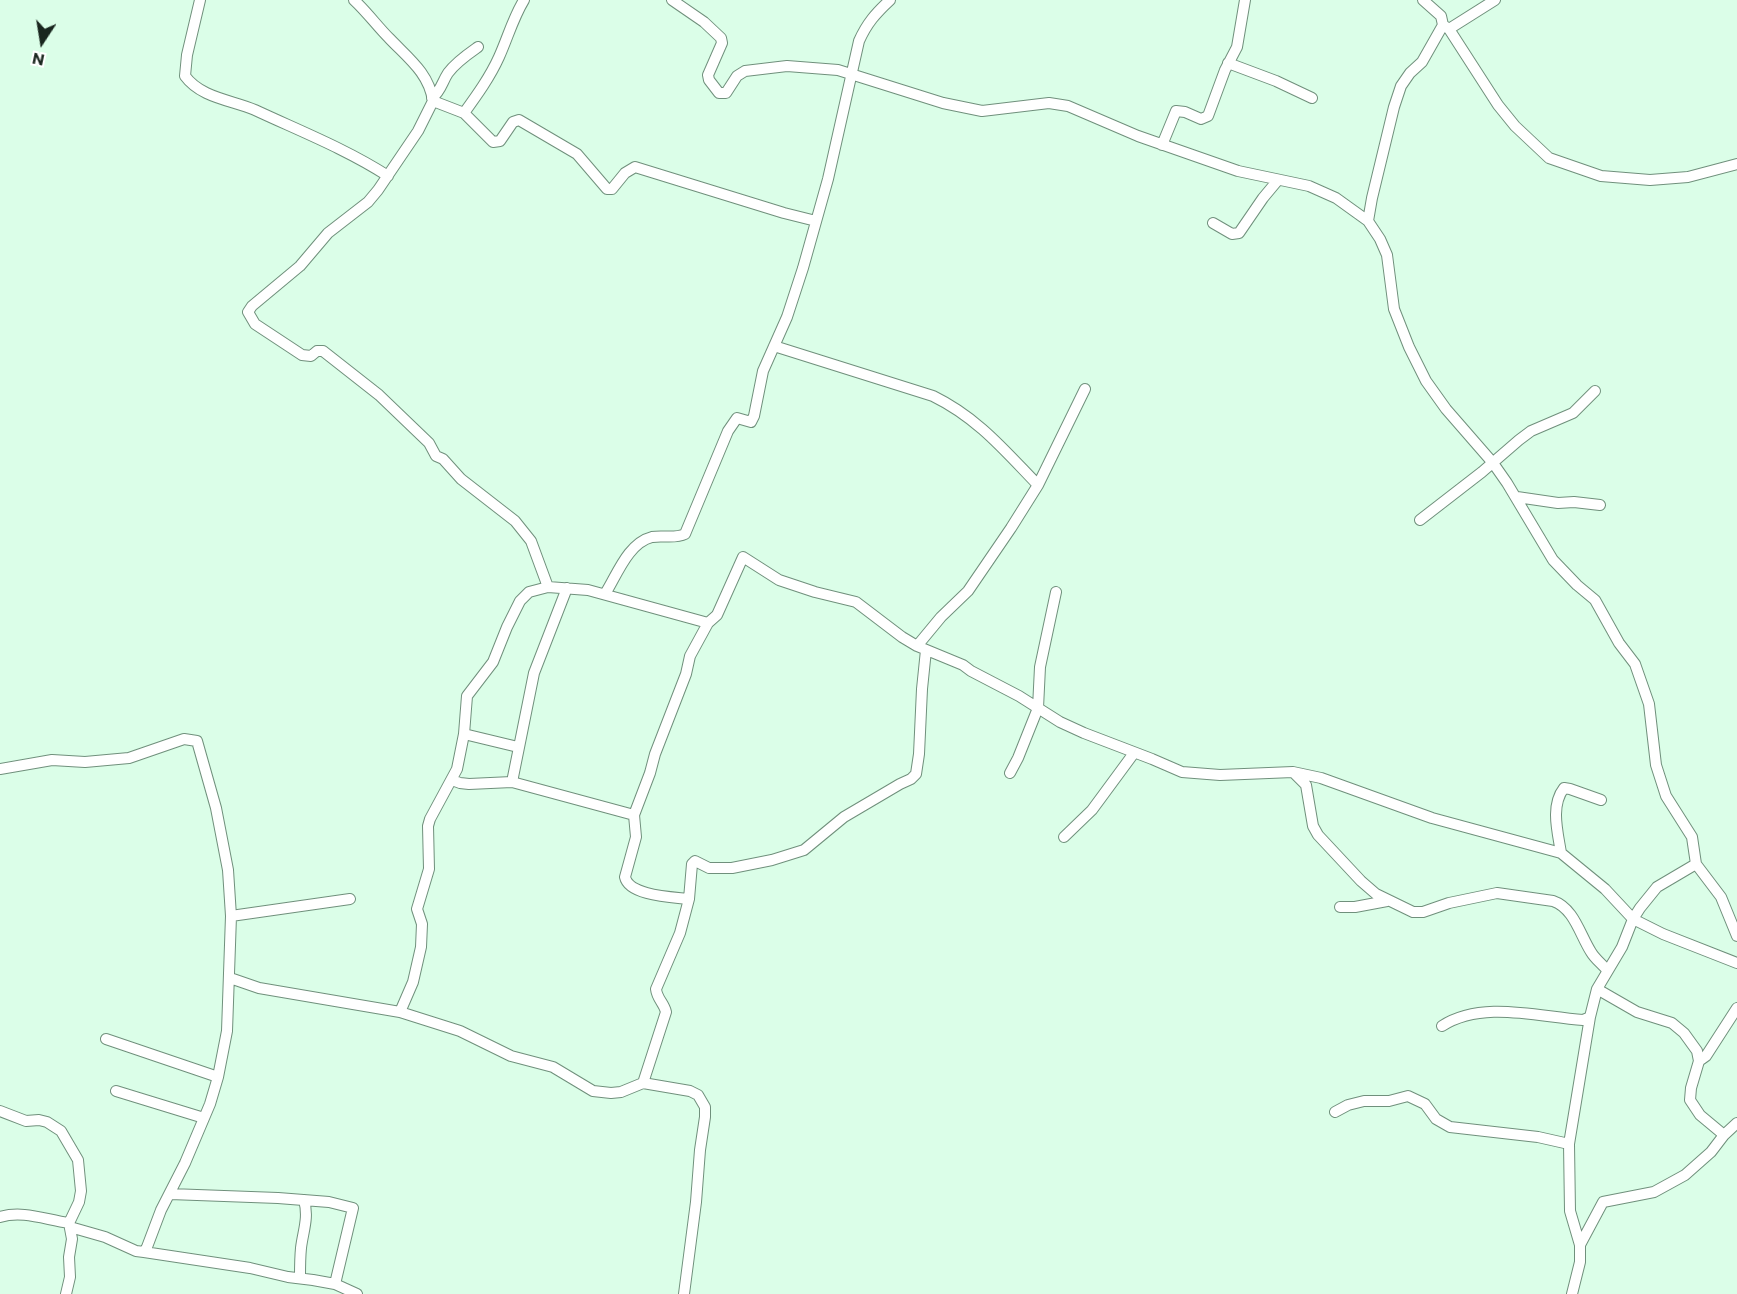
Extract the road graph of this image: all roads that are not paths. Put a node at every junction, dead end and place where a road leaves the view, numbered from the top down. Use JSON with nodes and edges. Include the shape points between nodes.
{"nodes":[{"id":1,"x":200,"y":0,"type":"edge"},
{"id":2,"x":354,"y":0,"type":"edge"},
{"id":3,"x":524,"y":0,"type":"edge"},
{"id":4,"x":672,"y":0,"type":"edge"},
{"id":5,"x":890,"y":0,"type":"edge"},
{"id":6,"x":1245,"y":0,"type":"edge"},
{"id":7,"x":1423,"y":0,"type":"edge"},
{"id":8,"x":1495,"y":0,"type":"edge"},
{"id":9,"x":1446,"y":27,"type":"junction"},
{"id":10,"x":478,"y":46,"type":"dead end"},
{"id":11,"x":1228,"y":63,"type":"junction"},
{"id":12,"x":852,"y":74,"type":"junction"},
{"id":13,"x":1312,"y":98,"type":"dead end"},
{"id":14,"x":433,"y":100,"type":"junction"},
{"id":15,"x":464,"y":113,"type":"junction"},
{"id":16,"x":1162,"y":145,"type":"junction"},
{"id":17,"x":1737,"y":164,"type":"edge"},
{"id":18,"x":388,"y":176,"type":"junction"},
{"id":19,"x":1278,"y":180,"type":"junction"},
{"id":20,"x":816,"y":220,"type":"junction"},
{"id":21,"x":1368,"y":221,"type":"junction"},
{"id":22,"x":1213,"y":223,"type":"dead end"},
{"id":23,"x":774,"y":346,"type":"junction"},
{"id":24,"x":1085,"y":389,"type":"dead end"},
{"id":25,"x":1595,"y":391,"type":"dead end"},
{"id":26,"x":1493,"y":463,"type":"junction"},
{"id":27,"x":1038,"y":485,"type":"junction"},
{"id":28,"x":1517,"y":497,"type":"junction"},
{"id":29,"x":1600,"y":505,"type":"dead end"},
{"id":30,"x":1420,"y":520,"type":"dead end"},
{"id":31,"x":549,"y":587,"type":"junction"},
{"id":32,"x":567,"y":588,"type":"junction"},
{"id":33,"x":1056,"y":592,"type":"dead end"},
{"id":34,"x":605,"y":594,"type":"junction"},
{"id":35,"x":708,"y":623,"type":"junction"},
{"id":36,"x":921,"y":648,"type":"junction"},
{"id":37,"x":1038,"y":708,"type":"junction"},
{"id":38,"x":464,"y":734,"type":"junction"},
{"id":39,"x":518,"y":747,"type":"junction"},
{"id":40,"x":1134,"y":753,"type":"junction"},
{"id":41,"x":0,"y":769,"type":"edge"},
{"id":42,"x":1010,"y":772,"type":"dead end"},
{"id":43,"x":1293,"y":772,"type":"junction"},
{"id":44,"x":452,"y":780,"type":"junction"},
{"id":45,"x":512,"y":782,"type":"junction"},
{"id":46,"x":1601,"y":800,"type":"dead end"},
{"id":47,"x":634,"y":816,"type":"junction"},
{"id":48,"x":1064,"y":837,"type":"dead end"},
{"id":49,"x":1561,"y":853,"type":"junction"},
{"id":50,"x":1696,"y":864,"type":"junction"},
{"id":51,"x":350,"y":899,"type":"dead end"},
{"id":52,"x":689,"y":899,"type":"junction"},
{"id":53,"x":1387,"y":901,"type":"junction"},
{"id":54,"x":1340,"y":907,"type":"dead end"},
{"id":55,"x":231,"y":916,"type":"junction"},
{"id":56,"x":1633,"y":919,"type":"junction"},
{"id":57,"x":1737,"y":936,"type":"edge"},
{"id":58,"x":1737,"y":963,"type":"edge"},
{"id":59,"x":1607,"y":970,"type":"junction"},
{"id":60,"x":230,"y":978,"type":"junction"},
{"id":61,"x":1597,"y":989,"type":"junction"},
{"id":62,"x":1737,"y":1008,"type":"edge"},
{"id":63,"x":400,"y":1012,"type":"junction"},
{"id":64,"x":1590,"y":1017,"type":"junction"},
{"id":65,"x":1443,"y":1026,"type":"dead end"},
{"id":66,"x":106,"y":1039,"type":"dead end"},
{"id":67,"x":1699,"y":1061,"type":"junction"},
{"id":68,"x":218,"y":1077,"type":"junction"},
{"id":69,"x":643,"y":1083,"type":"junction"},
{"id":70,"x":116,"y":1090,"type":"dead end"},
{"id":71,"x":0,"y":1111,"type":"edge"},
{"id":72,"x":1335,"y":1112,"type":"dead end"},
{"id":73,"x":204,"y":1118,"type":"junction"},
{"id":74,"x":1737,"y":1123,"type":"edge"},
{"id":75,"x":1724,"y":1135,"type":"junction"},
{"id":76,"x":1569,"y":1144,"type":"junction"},
{"id":77,"x":170,"y":1194,"type":"junction"},
{"id":78,"x":304,"y":1200,"type":"junction"},
{"id":79,"x":0,"y":1217,"type":"edge"},
{"id":80,"x":70,"y":1225,"type":"junction"},
{"id":81,"x":1580,"y":1245,"type":"junction"},
{"id":82,"x":144,"y":1252,"type":"junction"},
{"id":83,"x":300,"y":1277,"type":"junction"},
{"id":84,"x":335,"y":1284,"type":"junction"},
{"id":85,"x":66,"y":1294,"type":"edge"},
{"id":86,"x":357,"y":1294,"type":"edge"},
{"id":87,"x":684,"y":1294,"type":"edge"},
{"id":88,"x":1572,"y":1294,"type":"edge"}],
"edges":[{"from":1,"to":18,"type":"street","via":[[187,56],[185,76],[190,82],[359,157]]},
{"from":2,"to":14,"type":"street","via":[[415,62]]},
{"from":3,"to":15,"type":"street","via":[[492,72]]},
{"from":4,"to":12,"type":"street","via":[[721,38],[708,75],[719,93],[726,93],[745,71],[787,66]]},
{"from":5,"to":12,"type":"street","via":[[866,24]]},
{"from":6,"to":11,"type":"street","via":[[1237,47]]},
{"from":7,"to":9,"type":"street","via":[[1441,16]]},
{"from":8,"to":9,"type":"street"},
{"from":9,"to":17,"type":"street","via":[[1498,105],[1549,158],[1601,176],[1650,180],[1688,177]]},
{"from":9,"to":21,"type":"street","via":[[1401,86]]},
{"from":10,"to":14,"type":"street","via":[[448,73]]},
{"from":11,"to":13,"type":"street"},
{"from":11,"to":16,"type":"street","via":[[1208,116],[1201,119],[1176,111]]},
{"from":12,"to":16,"type":"street","via":[[961,108],[982,111],[1049,103],[1068,106]]},
{"from":12,"to":20,"type":"street"},
{"from":14,"to":15,"type":"street"},
{"from":14,"to":18,"type":"street"},
{"from":15,"to":20,"type":"street","via":[[493,142],[500,141],[513,122],[524,122],[577,154],[607,189],[612,189],[635,167]]},
{"from":16,"to":19,"type":"street","via":[[1253,176]]},
{"from":18,"to":31,"type":"street","via":[[368,202],[328,233],[300,266],[248,312],[255,324],[296,352],[311,356],[323,351],[379,394],[422,436],[436,456],[520,526],[531,541]]},
{"from":19,"to":21,"type":"street","via":[[1325,193]]},
{"from":19,"to":22,"type":"street","via":[[1239,233],[1232,234]]},
{"from":20,"to":23,"type":"street"},
{"from":21,"to":26,"type":"street","via":[[1387,255],[1394,309],[1417,364],[1434,395]]},
{"from":23,"to":27,"type":"street","via":[[933,396],[956,407]]},
{"from":23,"to":34,"type":"street","via":[[763,371],[754,416],[751,422],[737,418],[728,431],[685,534],[655,536],[638,543]]},
{"from":24,"to":27,"type":"street"},
{"from":25,"to":26,"type":"street","via":[[1579,410],[1531,431]]},
{"from":26,"to":28,"type":"street"},
{"from":26,"to":30,"type":"street"},
{"from":27,"to":36,"type":"street","via":[[968,591],[941,616]]},
{"from":28,"to":29,"type":"street"},
{"from":28,"to":50,"type":"street","via":[[1553,560],[1595,600],[1635,664],[1649,704],[1656,765],[1666,796],[1692,837]]},
{"from":31,"to":32,"type":"street"},
{"from":31,"to":38,"type":"street","via":[[529,592],[520,602],[493,662],[467,696]]},
{"from":32,"to":34,"type":"street"},
{"from":32,"to":39,"type":"street","via":[[534,673]]},
{"from":33,"to":37,"type":"street","via":[[1040,667]]},
{"from":34,"to":35,"type":"street"},
{"from":35,"to":36,"type":"street","via":[[717,615],[743,557],[779,580],[856,602]]},
{"from":35,"to":47,"type":"street","via":[[690,657]]},
{"from":36,"to":37,"type":"street","via":[[963,665]]},
{"from":36,"to":52,"type":"street","via":[[916,774],[844,818],[804,850],[732,868],[709,868],[695,861]]},
{"from":37,"to":40,"type":"street","via":[[1084,734]]},
{"from":37,"to":42,"type":"street"},
{"from":38,"to":39,"type":"street"},
{"from":38,"to":44,"type":"street"},
{"from":39,"to":45,"type":"street"},
{"from":40,"to":43,"type":"street","via":[[1197,774]]},
{"from":40,"to":48,"type":"street","via":[[1092,810]]},
{"from":41,"to":55,"type":"street","via":[[52,760],[129,758],[184,739],[197,741],[218,818],[228,870]]},
{"from":43,"to":49,"type":"street","via":[[1466,828]]},
{"from":43,"to":53,"type":"street","via":[[1306,785],[1318,835],[1361,881]]},
{"from":44,"to":45,"type":"street","via":[[469,784]]},
{"from":44,"to":63,"type":"street","via":[[428,826],[429,869],[417,909],[422,924],[421,947],[413,982]]},
{"from":45,"to":47,"type":"street"},
{"from":46,"to":49,"type":"street","via":[[1564,788],[1556,812]]},
{"from":47,"to":52,"type":"street","via":[[636,837],[626,882],[657,895]]},
{"from":49,"to":56,"type":"street","via":[[1605,889]]},
{"from":50,"to":56,"type":"street","via":[[1658,887]]},
{"from":50,"to":57,"type":"street","via":[[1721,897]]},
{"from":51,"to":55,"type":"street"},
{"from":52,"to":69,"type":"street","via":[[680,933],[656,989],[666,1012]]},
{"from":53,"to":54,"type":"street"},
{"from":53,"to":59,"type":"street","via":[[1413,912],[1497,893],[1560,903]]},
{"from":55,"to":60,"type":"street"},
{"from":56,"to":58,"type":"street"},
{"from":56,"to":59,"type":"street"},
{"from":59,"to":61,"type":"street"},
{"from":60,"to":63,"type":"street","via":[[259,988]]},
{"from":60,"to":68,"type":"street"},
{"from":61,"to":64,"type":"street"},
{"from":61,"to":67,"type":"street","via":[[1637,1012],[1678,1026],[1697,1051]]},
{"from":62,"to":67,"type":"street"},
{"from":63,"to":69,"type":"street","via":[[460,1031],[511,1056],[549,1065],[593,1091],[621,1092]]},
{"from":64,"to":65,"type":"street","via":[[1583,1020],[1528,1012],[1482,1013]]},
{"from":64,"to":76,"type":"street"},
{"from":66,"to":68,"type":"street"},
{"from":67,"to":75,"type":"street","via":[[1690,1100],[1700,1115]]},
{"from":68,"to":73,"type":"street"},
{"from":69,"to":87,"type":"street","via":[[690,1091],[698,1095],[705,1107]]},
{"from":70,"to":73,"type":"street"},
{"from":71,"to":80,"type":"street","via":[[26,1121],[47,1122],[61,1131],[71,1146],[78,1160],[81,1191]]},
{"from":72,"to":76,"type":"street","via":[[1364,1101],[1408,1096],[1425,1104],[1436,1119],[1450,1127]]},
{"from":73,"to":77,"type":"street"},
{"from":74,"to":75,"type":"street"},
{"from":75,"to":81,"type":"street","via":[[1695,1168],[1665,1187],[1603,1203]]},
{"from":76,"to":81,"type":"street","via":[[1570,1210]]},
{"from":77,"to":78,"type":"street"},
{"from":77,"to":82,"type":"street"},
{"from":78,"to":83,"type":"street","via":[[307,1210]]},
{"from":78,"to":84,"type":"street","via":[[353,1208]]},
{"from":79,"to":80,"type":"street","via":[[12,1213],[33,1215]]},
{"from":80,"to":82,"type":"street"},
{"from":80,"to":85,"type":"street","via":[[70,1277]]},
{"from":81,"to":88,"type":"street"},
{"from":82,"to":83,"type":"street"},
{"from":83,"to":84,"type":"street"},
{"from":84,"to":86,"type":"street"}]}
